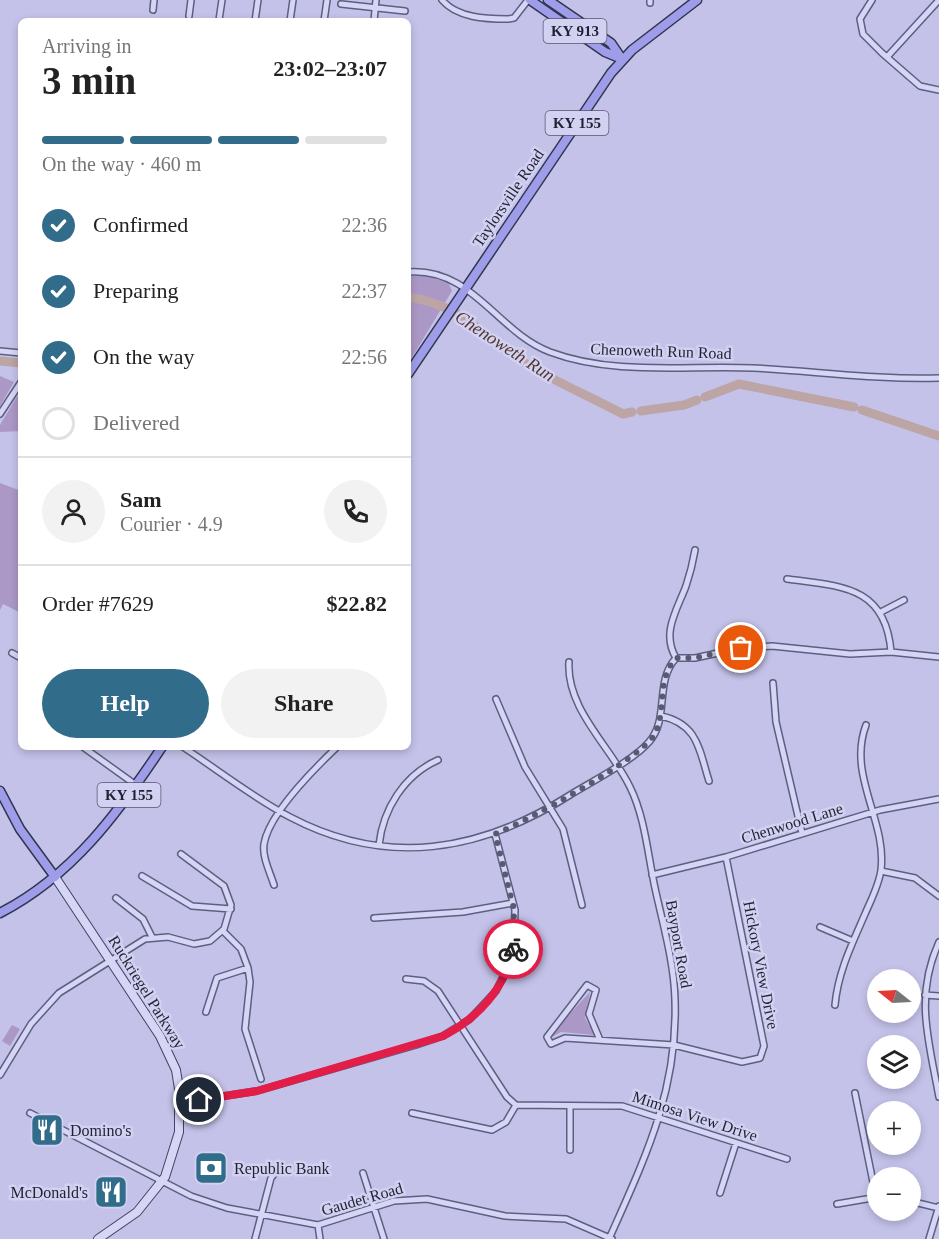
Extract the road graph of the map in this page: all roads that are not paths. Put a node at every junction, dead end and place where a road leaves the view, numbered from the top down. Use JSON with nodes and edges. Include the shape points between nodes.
{"nodes":[{"id":1,"x":154,"y":0,"type":"edge"},
{"id":2,"x":191,"y":0,"type":"edge"},
{"id":3,"x":222,"y":0,"type":"edge"},
{"id":4,"x":258,"y":0,"type":"edge"},
{"id":5,"x":293,"y":0,"type":"edge"},
{"id":6,"x":327,"y":0,"type":"edge"},
{"id":7,"x":376,"y":0,"type":"edge"},
{"id":8,"x":442,"y":0,"type":"edge"},
{"id":9,"x":529,"y":0,"type":"edge"},
{"id":10,"x":548,"y":0,"type":"edge"},
{"id":11,"x":698,"y":0,"type":"edge"},
{"id":12,"x":872,"y":0,"type":"edge"},
{"id":13,"x":938,"y":1,"type":"edge"},
{"id":14,"x":341,"y":4,"type":"dead end"},
{"id":15,"x":375,"y":9,"type":"junction"},
{"id":16,"x":153,"y":10,"type":"dead end"},
{"id":17,"x":405,"y":11,"type":"dead end"},
{"id":18,"x":189,"y":16,"type":"dead end"},
{"id":19,"x":219,"y":18,"type":"edge"},
{"id":20,"x":255,"y":18,"type":"edge"},
{"id":21,"x":290,"y":18,"type":"edge"},
{"id":22,"x":324,"y":18,"type":"edge"},
{"id":23,"x":374,"y":18,"type":"edge"},
{"id":24,"x":887,"y":57,"type":"junction"},
{"id":25,"x":622,"y":60,"type":"junction"},
{"id":26,"x":939,"y":90,"type":"edge"},
{"id":27,"x":411,"y":272,"type":"edge"},
{"id":28,"x":465,"y":287,"type":"junction"},
{"id":29,"x":0,"y":351,"type":"edge"},
{"id":30,"x":18,"y":353,"type":"edge"},
{"id":31,"x":411,"y":370,"type":"edge"},
{"id":32,"x":939,"y":378,"type":"edge"},
{"id":33,"x":18,"y":387,"type":"edge"},
{"id":34,"x":0,"y":414,"type":"edge"},
{"id":35,"x":695,"y":550,"type":"dead end"},
{"id":36,"x":787,"y":579,"type":"dead end"},
{"id":37,"x":904,"y":600,"type":"dead end"},
{"id":38,"x":881,"y":612,"type":"junction"},
{"id":39,"x":891,"y":652,"type":"junction"},
{"id":40,"x":12,"y":653,"type":"dead end"},
{"id":41,"x":18,"y":656,"type":"edge"},
{"id":42,"x":939,"y":657,"type":"edge"},
{"id":43,"x":676,"y":658,"type":"junction"},
{"id":44,"x":569,"y":662,"type":"dead end"},
{"id":45,"x":773,"y":683,"type":"dead end"},
{"id":46,"x":496,"y":699,"type":"dead end"},
{"id":47,"x":660,"y":716,"type":"junction"},
{"id":48,"x":866,"y":725,"type":"dead end"},
{"id":49,"x":87,"y":750,"type":"edge"},
{"id":50,"x":160,"y":750,"type":"edge"},
{"id":51,"x":188,"y":750,"type":"edge"},
{"id":52,"x":334,"y":750,"type":"edge"},
{"id":53,"x":438,"y":760,"type":"dead end"},
{"id":54,"x":617,"y":765,"type":"junction"},
{"id":55,"x":709,"y":781,"type":"dead end"},
{"id":56,"x":136,"y":784,"type":"junction"},
{"id":57,"x":0,"y":791,"type":"edge"},
{"id":58,"x":939,"y":799,"type":"edge"},
{"id":59,"x":550,"y":807,"type":"junction"},
{"id":60,"x":281,"y":812,"type":"junction"},
{"id":61,"x":872,"y":813,"type":"junction"},
{"id":62,"x":802,"y":833,"type":"junction"},
{"id":63,"x":495,"y":834,"type":"junction"},
{"id":64,"x":379,"y":845,"type":"junction"},
{"id":65,"x":181,"y":854,"type":"dead end"},
{"id":66,"x":726,"y":857,"type":"junction"},
{"id":67,"x":881,"y":871,"type":"junction"},
{"id":68,"x":652,"y":875,"type":"junction"},
{"id":69,"x":142,"y":876,"type":"dead end"},
{"id":70,"x":55,"y":877,"type":"junction"},
{"id":71,"x":274,"y":885,"type":"dead end"},
{"id":72,"x":939,"y":896,"type":"edge"},
{"id":73,"x":116,"y":898,"type":"dead end"},
{"id":74,"x":513,"y":903,"type":"junction"},
{"id":75,"x":582,"y":905,"type":"dead end"},
{"id":76,"x":231,"y":909,"type":"junction"},
{"id":77,"x":0,"y":913,"type":"edge"},
{"id":78,"x":374,"y":918,"type":"dead end"},
{"id":79,"x":820,"y":927,"type":"dead end"},
{"id":80,"x":223,"y":931,"type":"junction"},
{"id":81,"x":152,"y":937,"type":"junction"},
{"id":82,"x":853,"y":941,"type":"junction"},
{"id":83,"x":939,"y":942,"type":"edge"},
{"id":84,"x":110,"y":960,"type":"junction"},
{"id":85,"x":249,"y":968,"type":"junction"},
{"id":86,"x":406,"y":979,"type":"dead end"},
{"id":87,"x":925,"y":995,"type":"junction"},
{"id":88,"x":939,"y":996,"type":"edge"},
{"id":89,"x":835,"y":1005,"type":"dead end"},
{"id":90,"x":206,"y":1012,"type":"dead end"},
{"id":91,"x":461,"y":1026,"type":"junction"},
{"id":92,"x":600,"y":1040,"type":"junction"},
{"id":93,"x":674,"y":1045,"type":"junction"},
{"id":94,"x":0,"y":1075,"type":"edge"},
{"id":95,"x":261,"y":1079,"type":"dead end"},
{"id":96,"x":855,"y":1093,"type":"dead end"},
{"id":97,"x":939,"y":1097,"type":"edge"},
{"id":98,"x":180,"y":1103,"type":"junction"},
{"id":99,"x":516,"y":1105,"type":"junction"},
{"id":100,"x":570,"y":1106,"type":"junction"},
{"id":101,"x":30,"y":1113,"type":"dead end"},
{"id":102,"x":412,"y":1113,"type":"dead end"},
{"id":103,"x":660,"y":1120,"type":"junction"},
{"id":104,"x":736,"y":1143,"type":"junction"},
{"id":105,"x":570,"y":1150,"type":"dead end"},
{"id":106,"x":787,"y":1159,"type":"dead end"},
{"id":107,"x":281,"y":1166,"type":"dead end"},
{"id":108,"x":871,"y":1167,"type":"edge"},
{"id":109,"x":363,"y":1173,"type":"dead end"},
{"id":110,"x":162,"y":1181,"type":"junction"},
{"id":111,"x":720,"y":1193,"type":"dead end"},
{"id":112,"x":867,"y":1199,"type":"edge"},
{"id":113,"x":837,"y":1204,"type":"dead end"},
{"id":114,"x":921,"y":1204,"type":"edge"},
{"id":115,"x":374,"y":1207,"type":"junction"},
{"id":116,"x":939,"y":1207,"type":"edge"},
{"id":117,"x":259,"y":1215,"type":"junction"},
{"id":118,"x":318,"y":1226,"type":"junction"},
{"id":119,"x":98,"y":1239,"type":"edge"},
{"id":120,"x":255,"y":1239,"type":"edge"},
{"id":121,"x":320,"y":1239,"type":"edge"},
{"id":122,"x":384,"y":1239,"type":"edge"},
{"id":123,"x":611,"y":1239,"type":"edge"},
{"id":124,"x":929,"y":1239,"type":"edge"}],
"edges":[{"from":1,"to":16,"type":"street"},
{"from":2,"to":18,"type":"street"},
{"from":3,"to":19,"type":"street"},
{"from":4,"to":20,"type":"street"},
{"from":5,"to":21,"type":"street"},
{"from":6,"to":22,"type":"street"},
{"from":7,"to":15,"type":"street"},
{"from":8,"to":9,"type":"street","via":[[466,15],[508,19],[514,18]]},
{"from":9,"to":25,"type":"main road","number":"KY 913"},
{"from":10,"to":25,"type":"main road","number":"KY 913","via":[[611,43]]},
{"from":11,"to":25,"type":"main road","name":"Taylorsville Road","number":"KY 155"},
{"from":12,"to":24,"type":"street","via":[[860,19],[860,29]]},
{"from":13,"to":24,"type":"street"},
{"from":14,"to":15,"type":"street"},
{"from":15,"to":17,"type":"street"},
{"from":15,"to":23,"type":"street"},
{"from":24,"to":26,"type":"street","via":[[921,86]]},
{"from":25,"to":28,"type":"main road","name":"Taylorsville Road","number":"KY 155"},
{"from":27,"to":28,"type":"street","name":"Chenoweth Run Road","via":[[434,273]]},
{"from":28,"to":31,"type":"main road","name":"Taylorsville Road","number":"KY 155"},
{"from":28,"to":32,"type":"street","name":"Chenoweth Run Road","via":[[527,341],[555,354],[588,362]]},
{"from":29,"to":30,"type":"street"},
{"from":33,"to":34,"type":"street"},
{"from":35,"to":43,"type":"street","via":[[686,587],[670,626]]},
{"from":36,"to":38,"type":"street","via":[[846,587]]},
{"from":37,"to":38,"type":"street"},
{"from":38,"to":39,"type":"street"},
{"from":39,"to":42,"type":"street"},
{"from":39,"to":43,"type":"street","via":[[850,654],[772,646]]},
{"from":40,"to":41,"type":"street"},
{"from":43,"to":47,"type":"street","via":[[663,683]]},
{"from":44,"to":54,"type":"street","name":"Bayport Road","via":[[575,698]]},
{"from":45,"to":62,"type":"street","via":[[776,723]]},
{"from":46,"to":59,"type":"street","via":[[525,767]]},
{"from":47,"to":54,"type":"street","via":[[651,740]]},
{"from":47,"to":55,"type":"street","via":[[680,721],[692,732]]},
{"from":48,"to":61,"type":"street","via":[[860,743],[861,770]]},
{"from":49,"to":56,"type":"street"},
{"from":50,"to":56,"type":"main road","number":"KY 155"},
{"from":51,"to":60,"type":"street"},
{"from":52,"to":60,"type":"street","via":[[308,774]]},
{"from":53,"to":64,"type":"street","via":[[424,768],[392,802]]},
{"from":54,"to":59,"type":"street"},
{"from":54,"to":68,"type":"street","name":"Bayport Road","via":[[633,795]]},
{"from":56,"to":70,"type":"main road","number":"KY 155","via":[[94,840]]},
{"from":57,"to":70,"type":"main road","name":"Ruckriegel Parkway","via":[[20,829]]},
{"from":58,"to":61,"type":"street","name":"Chenwood Lane"},
{"from":59,"to":63,"type":"street"},
{"from":59,"to":75,"type":"street","via":[[567,840]]},
{"from":60,"to":64,"type":"street","via":[[322,831]]},
{"from":60,"to":71,"type":"street","via":[[264,846]]},
{"from":61,"to":62,"type":"street","name":"Chenwood Lane"},
{"from":61,"to":67,"type":"street"},
{"from":62,"to":66,"type":"street","name":"Chenwood Lane"},
{"from":63,"to":64,"type":"street","via":[[439,846]]},
{"from":63,"to":74,"type":"street"},
{"from":65,"to":76,"type":"street","via":[[224,886]]},
{"from":66,"to":68,"type":"street","name":"Chenwood Lane"},
{"from":66,"to":93,"type":"street","name":"Hickory View Drive","via":[[762,1053],[758,1060],[742,1062]]},
{"from":67,"to":72,"type":"street","via":[[915,878]]},
{"from":67,"to":82,"type":"street"},
{"from":68,"to":93,"type":"street","name":"Bayport Road","via":[[672,970]]},
{"from":69,"to":76,"type":"street","via":[[192,906]]},
{"from":70,"to":77,"type":"main road","number":"KY 155"},
{"from":70,"to":84,"type":"main road","name":"Ruckriegel Parkway"},
{"from":73,"to":81,"type":"street","via":[[143,919]]},
{"from":74,"to":78,"type":"street","via":[[463,912]]},
{"from":74,"to":91,"type":"street","via":[[514,942],[503,978],[488,1002]]},
{"from":76,"to":80,"type":"street"},
{"from":79,"to":82,"type":"street"},
{"from":80,"to":81,"type":"street","via":[[210,941],[194,944]]},
{"from":80,"to":85,"type":"street","via":[[241,949]]},
{"from":81,"to":84,"type":"street"},
{"from":82,"to":89,"type":"street","via":[[840,972]]},
{"from":83,"to":87,"type":"street","via":[[929,968]]},
{"from":84,"to":94,"type":"street","via":[[59,993],[44,1008]]},
{"from":84,"to":98,"type":"main road","name":"Ruckriegel Parkway","via":[[164,1043],[176,1070]]},
{"from":85,"to":90,"type":"street","via":[[217,978]]},
{"from":85,"to":95,"type":"street","via":[[245,1029]]},
{"from":86,"to":91,"type":"street","via":[[424,981],[434,987]]},
{"from":87,"to":88,"type":"street"},
{"from":87,"to":97,"type":"street","via":[[925,1028]]},
{"from":91,"to":98,"type":"street","via":[[416,1045],[257,1091]]},
{"from":91,"to":99,"type":"street"},
{"from":92,"to":92,"type":"street","name":"Hickory View Drive","via":[[565,1038],[551,1044],[547,1037],[587,985],[596,990],[589,1014]]},
{"from":92,"to":93,"type":"street","name":"Hickory View Drive"},
{"from":93,"to":103,"type":"street","name":"Bayport Road"},
{"from":96,"to":108,"type":"street"},
{"from":98,"to":110,"type":"main road","name":"Ruckriegel Parkway","via":[[177,1143]]},
{"from":99,"to":100,"type":"street","name":"Mimosa View Drive"},
{"from":99,"to":102,"type":"street","via":[[506,1122],[492,1131]]},
{"from":100,"to":103,"type":"street","name":"Mimosa View Drive","via":[[622,1106]]},
{"from":100,"to":105,"type":"street"},
{"from":101,"to":110,"type":"street","name":"Gaudet Road"},
{"from":103,"to":104,"type":"street","name":"Mimosa View Drive"},
{"from":103,"to":123,"type":"street","name":"Bayport Road"},
{"from":104,"to":106,"type":"street","name":"Mimosa View Drive"},
{"from":104,"to":111,"type":"street"},
{"from":107,"to":117,"type":"street","via":[[271,1178]]},
{"from":109,"to":115,"type":"street"},
{"from":110,"to":117,"type":"street","name":"Gaudet Road","via":[[205,1202]]},
{"from":110,"to":119,"type":"main road","name":"Ruckriegel Parkway","via":[[136,1212]]},
{"from":112,"to":113,"type":"street"},
{"from":114,"to":116,"type":"street"},
{"from":115,"to":118,"type":"street","name":"Gaudet Road"},
{"from":115,"to":122,"type":"street"},
{"from":115,"to":123,"type":"street","name":"Gaudet Road","via":[[427,1199],[505,1216],[566,1219]]},
{"from":116,"to":124,"type":"street"},
{"from":117,"to":118,"type":"street","name":"Gaudet Road"},
{"from":117,"to":120,"type":"street"},
{"from":118,"to":121,"type":"street"}]}
